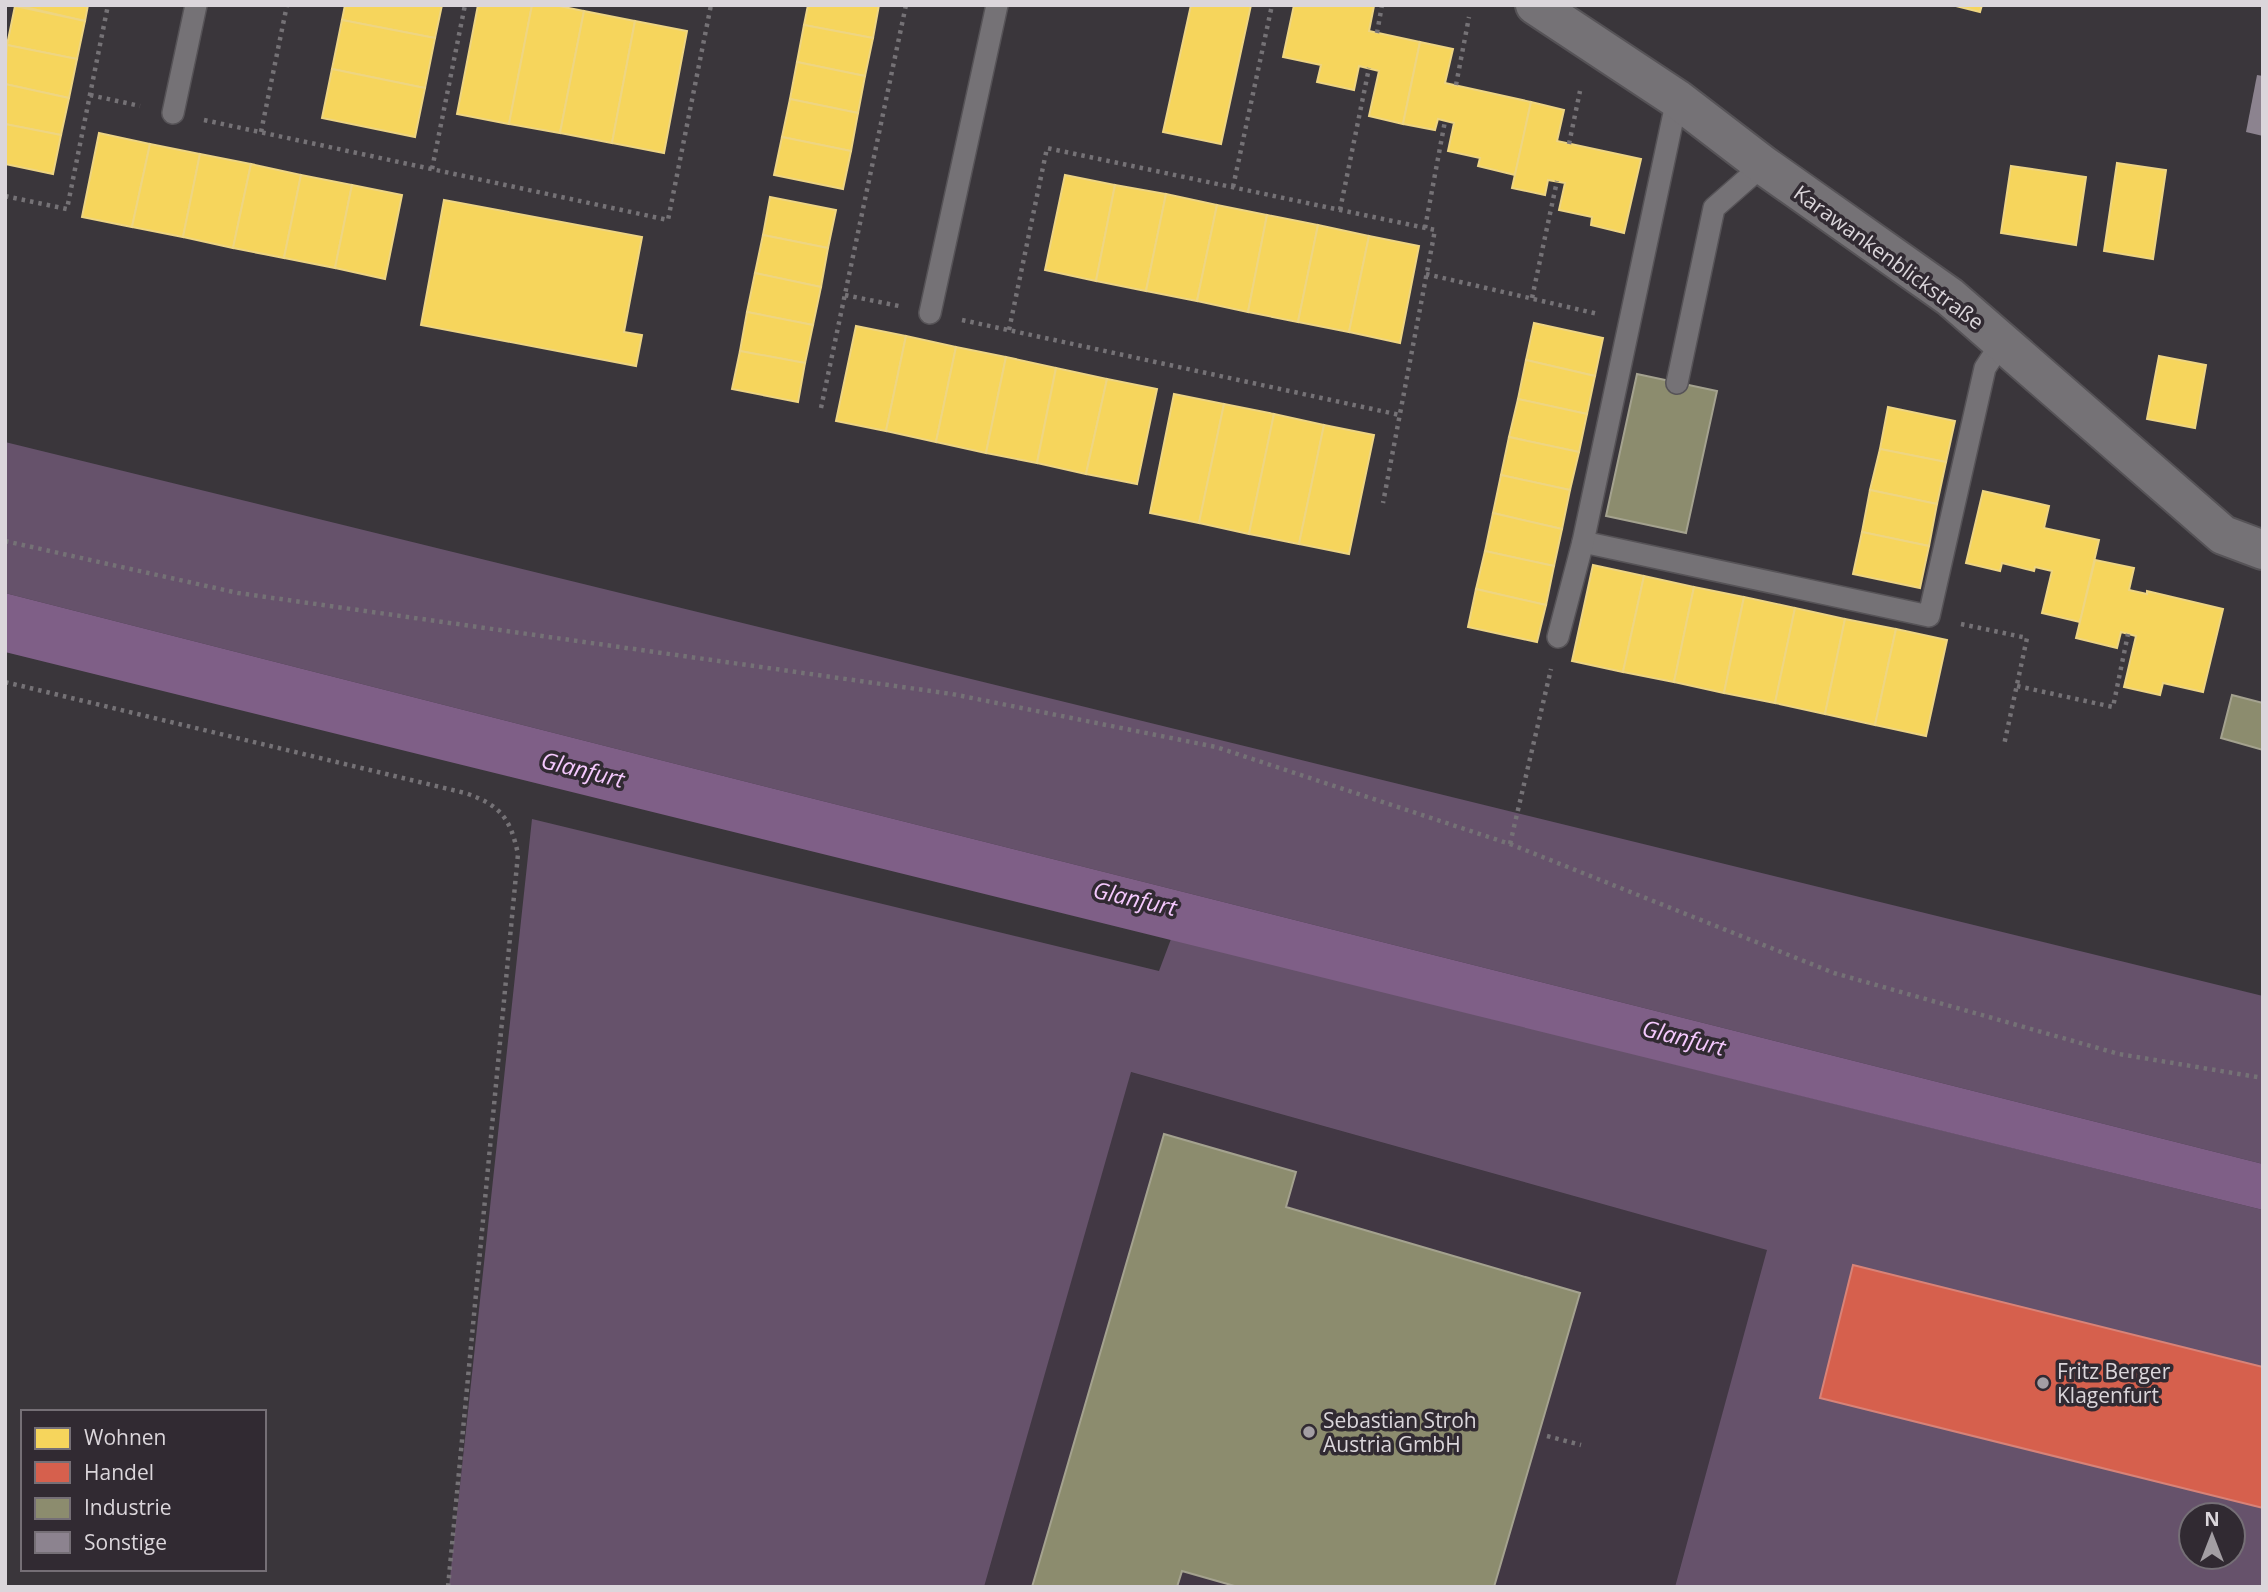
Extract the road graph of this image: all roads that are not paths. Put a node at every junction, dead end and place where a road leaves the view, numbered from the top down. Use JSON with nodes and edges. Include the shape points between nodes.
{"nodes":[{"id":1,"x":196,"y":5,"type":"edge"},
{"id":2,"x":997,"y":5,"type":"edge"},
{"id":3,"x":1552,"y":10,"type":"edge"},
{"id":4,"x":1677,"y":99,"type":"junction"},
{"id":5,"x":173,"y":113,"type":"road end"},
{"id":6,"x":1763,"y":165,"type":"junction"},
{"id":7,"x":930,"y":313,"type":"road end"},
{"id":8,"x":2001,"y":342,"type":"junction"},
{"id":9,"x":1677,"y":383,"type":"dead end"},
{"id":10,"x":1583,"y":542,"type":"junction"},
{"id":11,"x":2263,"y":550,"type":"edge"},
{"id":12,"x":1558,"y":637,"type":"road end"}],
"edges":[{"from":1,"to":5,"type":"lane"},
{"from":2,"to":7,"type":"lane"},
{"from":3,"to":4,"type":"street","name":"Karawankenblickstraße"},
{"from":4,"to":6,"type":"street","name":"Karawankenblickstraße"},
{"from":4,"to":10,"type":"lane"},
{"from":6,"to":8,"type":"street","name":"Karawankenblickstraße","via":[[1950,297]]},
{"from":6,"to":9,"type":"lane","via":[[1714,208]]},
{"from":8,"to":10,"type":"lane","via":[[1985,368],[1929,616]]},
{"from":8,"to":11,"type":"street","name":"Karawankenblickstraße","via":[[2223,535]]},
{"from":10,"to":12,"type":"lane"}]}
